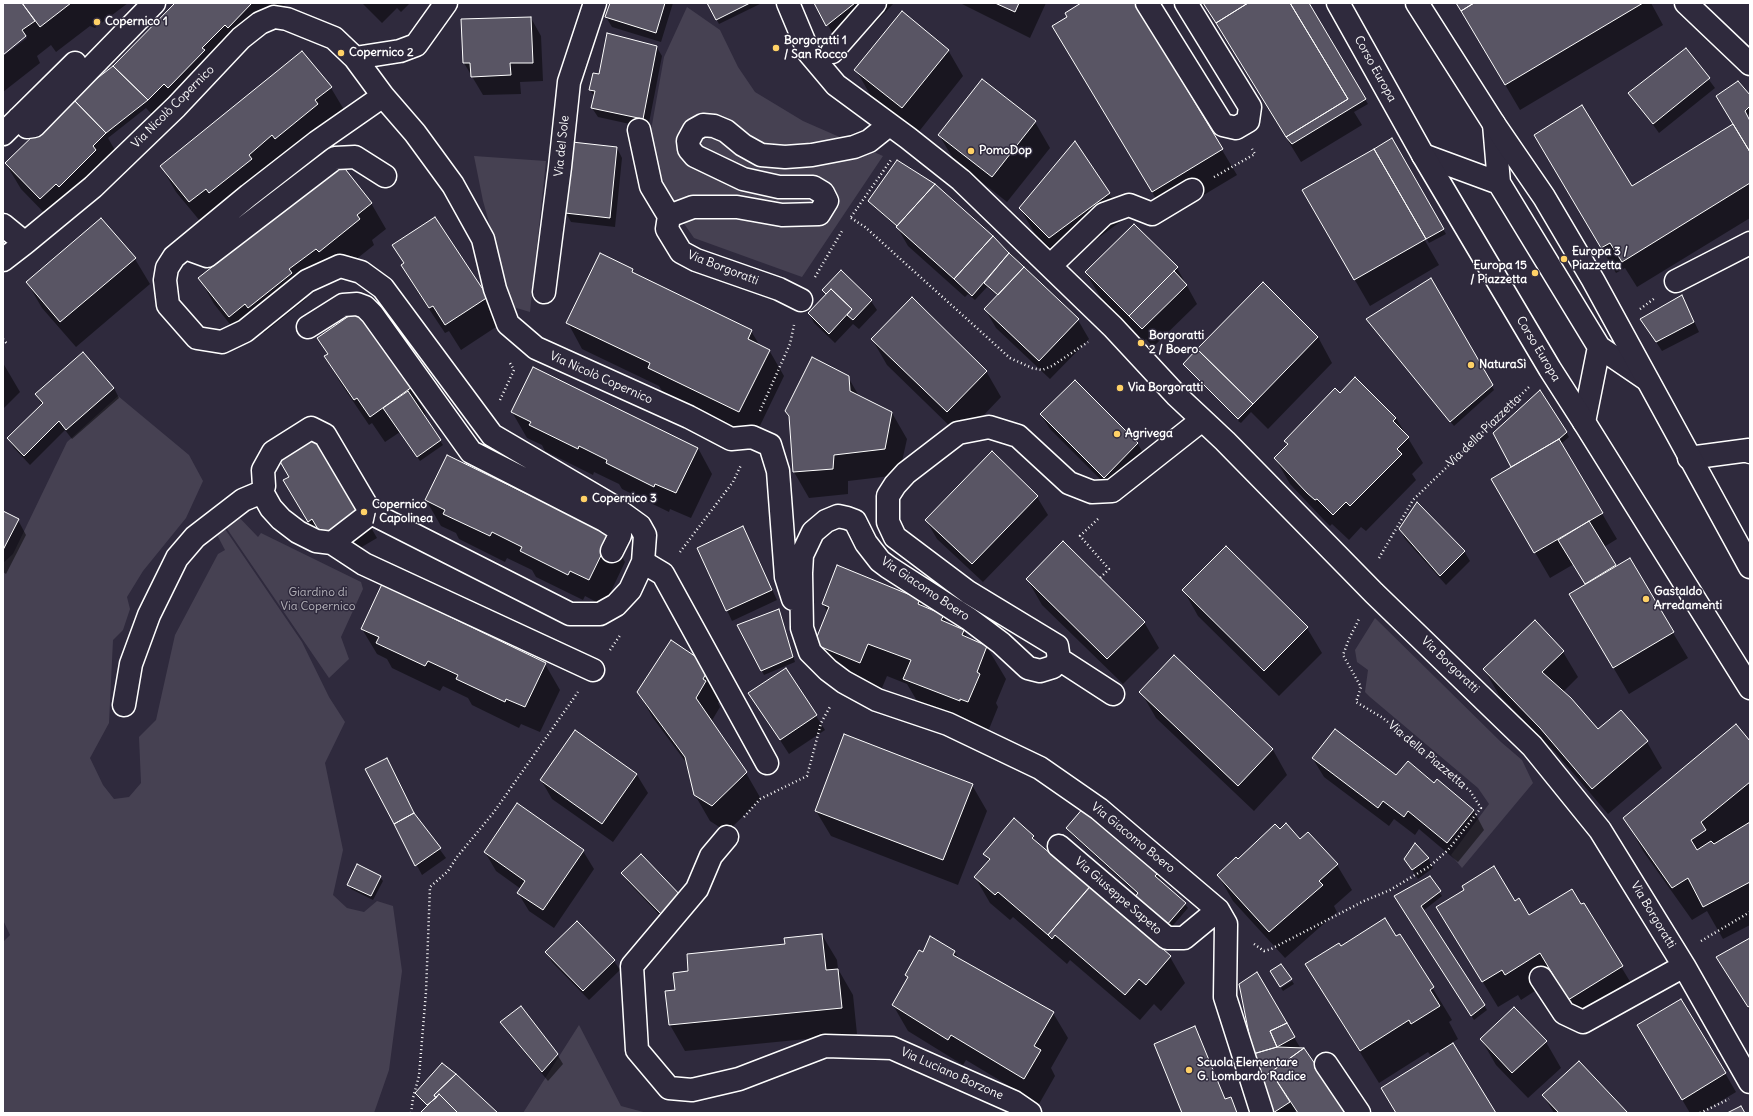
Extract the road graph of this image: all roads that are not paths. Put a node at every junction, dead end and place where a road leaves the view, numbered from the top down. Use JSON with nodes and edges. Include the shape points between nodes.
{"nodes":[{"id":1,"x":135,"y":3,"type":"edge"},
{"id":2,"x":154,"y":3,"type":"edge"},
{"id":3,"x":446,"y":3,"type":"edge"},
{"id":4,"x":595,"y":3,"type":"edge"},
{"id":5,"x":788,"y":3,"type":"edge"},
{"id":6,"x":875,"y":3,"type":"edge"},
{"id":7,"x":1147,"y":3,"type":"edge"},
{"id":8,"x":1186,"y":3,"type":"edge"},
{"id":9,"x":1338,"y":3,"type":"edge"},
{"id":10,"x":1417,"y":3,"type":"edge"},
{"id":11,"x":1686,"y":3,"type":"edge"},
{"id":12,"x":832,"y":52,"type":"dead end"},
{"id":13,"x":355,"y":58,"type":"junction"},
{"id":14,"x":1750,"y":64,"type":"edge"},
{"id":15,"x":382,"y":96,"type":"junction"},
{"id":16,"x":19,"y":118,"type":"junction"},
{"id":17,"x":889,"y":124,"type":"junction"},
{"id":18,"x":1494,"y":124,"type":"junction"},
{"id":19,"x":639,"y":130,"type":"dead end"},
{"id":20,"x":3,"y":134,"type":"edge"},
{"id":21,"x":1423,"y":155,"type":"junction"},
{"id":22,"x":385,"y":176,"type":"dead end"},
{"id":23,"x":1499,"y":183,"type":"junction"},
{"id":24,"x":1192,"y":190,"type":"road end"},
{"id":25,"x":670,"y":216,"type":"junction"},
{"id":26,"x":3,"y":225,"type":"edge"},
{"id":27,"x":25,"y":243,"type":"junction"},
{"id":28,"x":1750,"y":243,"type":"edge"},
{"id":29,"x":185,"y":248,"type":"junction"},
{"id":30,"x":3,"y":260,"type":"edge"},
{"id":31,"x":1050,"y":266,"type":"junction"},
{"id":32,"x":1676,"y":281,"type":"dead end"},
{"id":33,"x":544,"y":292,"type":"dead end"},
{"id":34,"x":801,"y":300,"type":"dead end"},
{"id":35,"x":308,"y":327,"type":"dead end"},
{"id":36,"x":1599,"y":347,"type":"junction"},
{"id":37,"x":1646,"y":379,"type":"junction"},
{"id":38,"x":1202,"y":420,"type":"junction"},
{"id":39,"x":1584,"y":422,"type":"junction"},
{"id":40,"x":1750,"y":452,"type":"edge"},
{"id":41,"x":1689,"y":458,"type":"junction"},
{"id":42,"x":262,"y":492,"type":"junction"},
{"id":43,"x":607,"y":512,"type":"junction"},
{"id":44,"x":371,"y":513,"type":"junction"},
{"id":45,"x":332,"y":543,"type":"junction"},
{"id":46,"x":612,"y":550,"type":"dead end"},
{"id":47,"x":1748,"y":556,"type":"edge"},
{"id":48,"x":644,"y":562,"type":"junction"},
{"id":49,"x":802,"y":628,"type":"junction"},
{"id":50,"x":1059,"y":660,"type":"junction"},
{"id":51,"x":593,"y":670,"type":"dead end"},
{"id":52,"x":1750,"y":688,"type":"edge"},
{"id":53,"x":1114,"y":694,"type":"dead end"},
{"id":54,"x":124,"y":705,"type":"dead end"},
{"id":55,"x":766,"y":763,"type":"dead end"},
{"id":56,"x":727,"y":837,"type":"dead end"},
{"id":57,"x":1059,"y":846,"type":"dead end"},
{"id":58,"x":1222,"y":917,"type":"junction"},
{"id":59,"x":1684,"y":966,"type":"junction"},
{"id":60,"x":1541,"y":978,"type":"dead end"},
{"id":61,"x":1326,"y":1064,"type":"dead end"},
{"id":62,"x":1750,"y":1082,"type":"edge"},
{"id":63,"x":1030,"y":1113,"type":"edge"},
{"id":64,"x":1262,"y":1113,"type":"edge"},
{"id":65,"x":1360,"y":1113,"type":"edge"}],
"edges":[{"from":1,"to":16,"type":"street"},
{"from":2,"to":16,"type":"street","via":[[34,126],[27,127]]},
{"from":3,"to":13,"type":"street","via":[[416,45],[400,51]]},
{"from":4,"to":33,"type":"street","name":"Via del Sole","via":[[569,82]]},
{"from":5,"to":17,"type":"street","name":"Via Borgoratti","via":[[809,53],[819,68],[836,85]]},
{"from":6,"to":12,"type":"street"},
{"from":7,"to":8,"type":"street","via":[[1223,125],[1236,128],[1248,121],[1250,107]]},
{"from":9,"to":21,"type":"street","name":"Corso Europa"},
{"from":10,"to":18,"type":"street"},
{"from":11,"to":14,"type":"street"},
{"from":13,"to":15,"type":"street","name":"Via Nicolò Copernico"},
{"from":13,"to":27,"type":"street","name":"Via Nicolò Copernico","via":[[334,38],[287,19],[274,17],[260,24],[241,38],[93,187]]},
{"from":15,"to":29,"type":"street","via":[[317,142]]},
{"from":15,"to":49,"type":"street","name":"Via Nicolò Copernico","via":[[415,133],[453,185],[483,239],[495,289],[508,324],[536,348],[689,417],[731,439],[752,437],[770,445],[778,471],[786,577]]},
{"from":16,"to":20,"type":"street"},
{"from":17,"to":25,"type":"street","via":[[869,141],[854,147],[785,157],[761,155],[726,131],[704,125],[694,130],[688,141],[689,149],[695,156],[743,179],[779,187],[813,187],[823,193],[827,202],[819,214],[782,215],[737,208],[693,207]]},
{"from":17,"to":31,"type":"street","name":"Via Borgoratti","via":[[961,180]]},
{"from":18,"to":23,"type":"street"},
{"from":18,"to":37,"type":"street","via":[[1551,209],[1619,324]]},
{"from":19,"to":25,"type":"street","via":[[651,186]]},
{"from":21,"to":23,"type":"street"},
{"from":21,"to":39,"type":"street","name":"Corso Europa"},
{"from":22,"to":29,"type":"street","via":[[355,157],[335,158],[206,256]]},
{"from":23,"to":36,"type":"street"},
{"from":24,"to":31,"type":"street","via":[[1152,214],[1129,205],[1104,214]]},
{"from":25,"to":34,"type":"street","name":"Via Borgoratti","via":[[667,229],[681,252],[696,260],[779,289]]},
{"from":26,"to":27,"type":"street"},
{"from":27,"to":30,"type":"street","name":"Via Nicolò Copernico"},
{"from":28,"to":32,"type":"street"},
{"from":29,"to":43,"type":"street","via":[[174,257],[167,268],[165,280],[168,305],[197,338],[222,342],[245,331],[307,281],[340,266],[361,272],[383,288],[492,435]]},
{"from":31,"to":38,"type":"street","name":"Via Borgoratti","via":[[1113,327],[1171,402]]},
{"from":35,"to":43,"type":"street","via":[[343,305],[357,304],[365,308],[372,314],[471,452]]},
{"from":36,"to":37,"type":"street"},
{"from":36,"to":39,"type":"street"},
{"from":37,"to":41,"type":"street"},
{"from":38,"to":50,"type":"street","name":"Via Giacomo Boero","via":[[1112,491],[1092,492],[1069,483],[1018,436],[989,427],[958,433],[906,473],[888,496],[888,522],[895,537],[968,592],[1057,646]]},
{"from":38,"to":59,"type":"street","name":"Via Borgoratti","via":[[1374,593],[1532,746],[1600,830]]},
{"from":39,"to":52,"type":"street","name":"Corso Europa"},
{"from":40,"to":41,"type":"street","via":[[1749,450]]},
{"from":41,"to":47,"type":"street"},
{"from":42,"to":44,"type":"street","via":[[263,470],[273,452],[311,428],[325,435]]},
{"from":42,"to":45,"type":"street","via":[[271,508],[298,532],[316,541]]},
{"from":42,"to":54,"type":"street","via":[[243,500],[195,537],[177,558],[149,615],[131,664]]},
{"from":43,"to":46,"type":"street","via":[[620,535]]},
{"from":43,"to":48,"type":"street","via":[[640,526],[645,535]]},
{"from":44,"to":45,"type":"street"},
{"from":44,"to":48,"type":"street","via":[[570,614],[600,614],[616,605],[630,590]]},
{"from":45,"to":51,"type":"street","via":[[364,564]]},
{"from":48,"to":55,"type":"street","via":[[663,574]]},
{"from":49,"to":50,"type":"street","name":"Via Giacomo Boero","via":[[802,555],[813,532],[826,521],[838,516],[855,521],[866,543],[880,561],[1001,642],[1028,668],[1040,670],[1053,667]]},
{"from":49,"to":58,"type":"street","name":"Via Giacomo Boero","via":[[810,652],[844,682],[877,700],[948,724],[1040,768],[1099,809]]},
{"from":50,"to":53,"type":"street"},
{"from":56,"to":63,"type":"street","name":"Via Luciano Borzone","via":[[711,856],[697,889],[632,966],[637,1050],[669,1088],[692,1090],[739,1079],[825,1046],[892,1048],[1014,1102]]},
{"from":57,"to":58,"type":"street","name":"Via Giuseppe Sapeto","via":[[1167,938],[1184,938]]},
{"from":58,"to":64,"type":"street","via":[[1225,997]]},
{"from":59,"to":60,"type":"street","via":[[1583,1022],[1564,1013]]},
{"from":59,"to":62,"type":"street","name":"Via Borgoratti"},
{"from":61,"to":65,"type":"street"}]}
